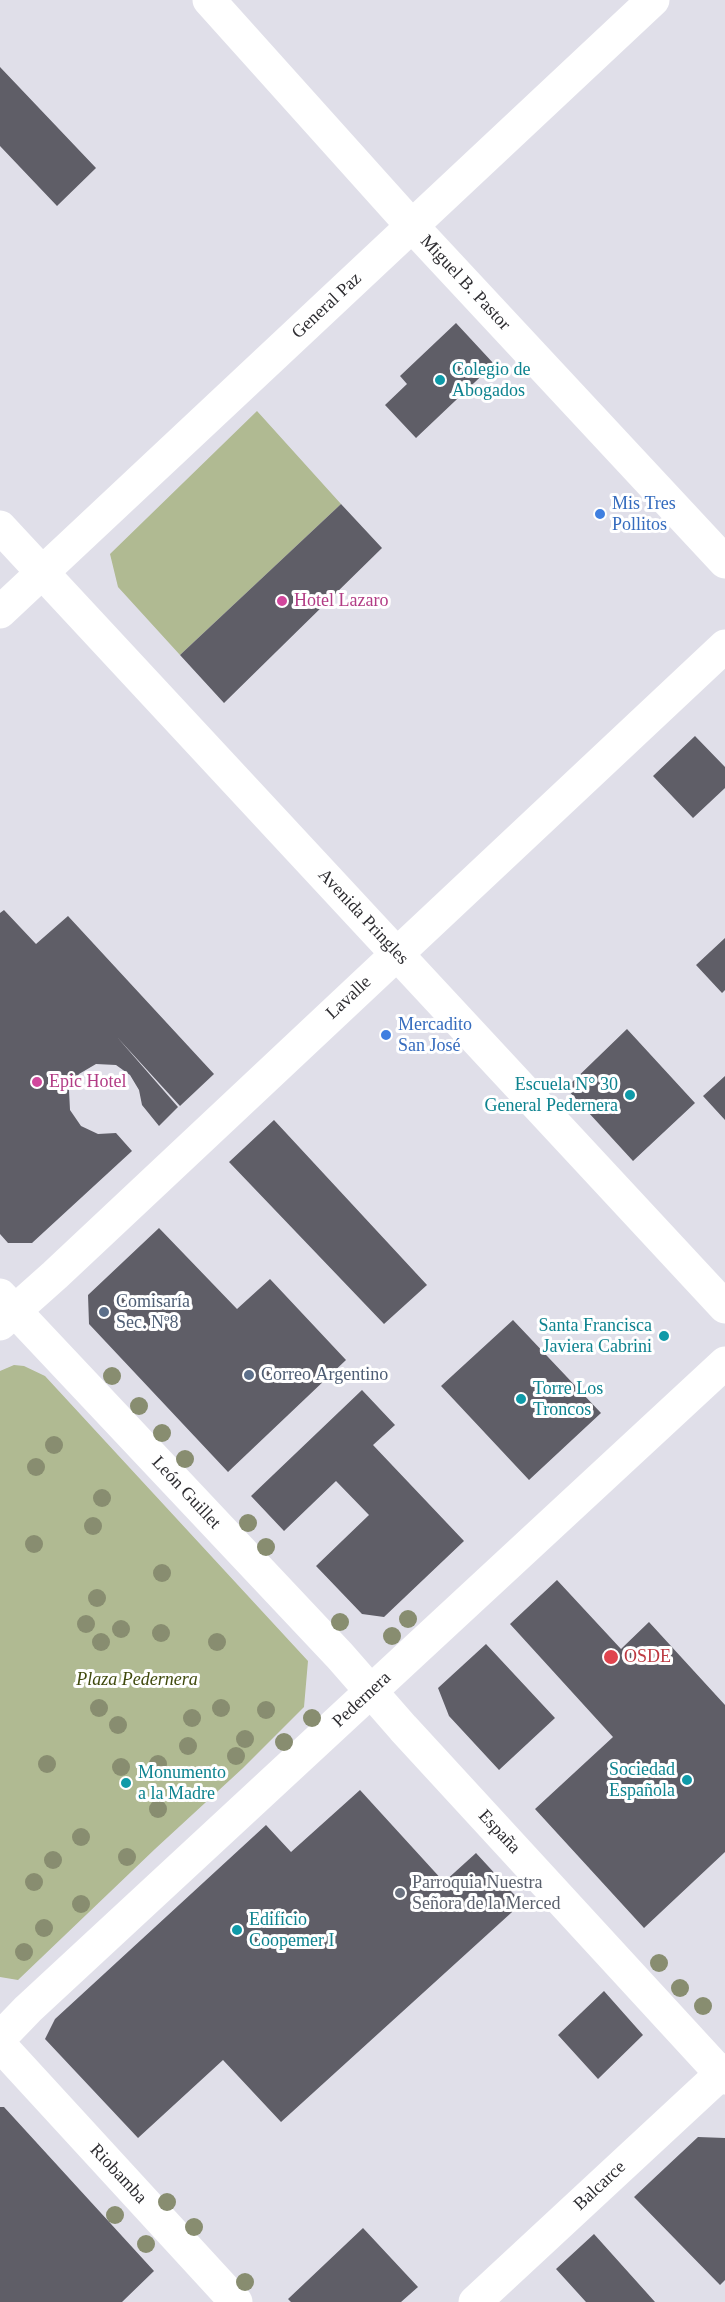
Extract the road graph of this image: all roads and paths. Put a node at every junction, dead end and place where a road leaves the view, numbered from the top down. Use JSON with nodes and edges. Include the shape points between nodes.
{"nodes":[{"id":1,"x":208,"y":0,"type":"edge"},
{"id":2,"x":653,"y":0,"type":"edge"},
{"id":3,"x":412,"y":226,"type":"junction"},
{"id":4,"x":0,"y":527,"type":"edge"},
{"id":5,"x":725,"y":562,"type":"edge"},
{"id":6,"x":42,"y":573,"type":"junction"},
{"id":7,"x":0,"y":612,"type":"edge"},
{"id":8,"x":725,"y":646,"type":"edge"},
{"id":9,"x":397,"y":953,"type":"junction"},
{"id":10,"x":725,"y":1307,"type":"edge"},
{"id":11,"x":5,"y":1310,"type":"edge"},
{"id":12,"x":725,"y":1363,"type":"edge"},
{"id":13,"x":371,"y":1691,"type":"junction"},
{"id":14,"x":0,"y":2037,"type":"edge"},
{"id":15,"x":0,"y":2045,"type":"edge"},
{"id":16,"x":724,"y":2074,"type":"edge"},
{"id":17,"x":236,"y":2302,"type":"edge"},
{"id":18,"x":475,"y":2302,"type":"edge"}],
"edges":[{"from":1,"to":3,"type":"street","name":"Miguel B. Pastor"},
{"from":2,"to":3,"type":"street","name":"General Paz"},
{"from":3,"to":5,"type":"street","name":"Miguel B. Pastor"},
{"from":3,"to":6,"type":"street","name":"General Paz"},
{"from":4,"to":6,"type":"street","name":"Avenida Pringles"},
{"from":6,"to":7,"type":"street","name":"General Paz"},
{"from":6,"to":9,"type":"street","name":"Avenida Pringles"},
{"from":8,"to":9,"type":"street","name":"Lavalle"},
{"from":9,"to":10,"type":"street","name":"Avenida Pringles"},
{"from":9,"to":11,"type":"street","name":"Lavalle","via":[[55,1275]]},
{"from":11,"to":13,"type":"street","name":"León Guillet"},
{"from":12,"to":13,"type":"street","name":"Pedernera"},
{"from":13,"to":14,"type":"street","name":"Pedernera"},
{"from":13,"to":16,"type":"street","name":"España"},
{"from":15,"to":17,"type":"street","name":"Riobamba"},
{"from":16,"to":18,"type":"street","name":"Balcarce"}]}
